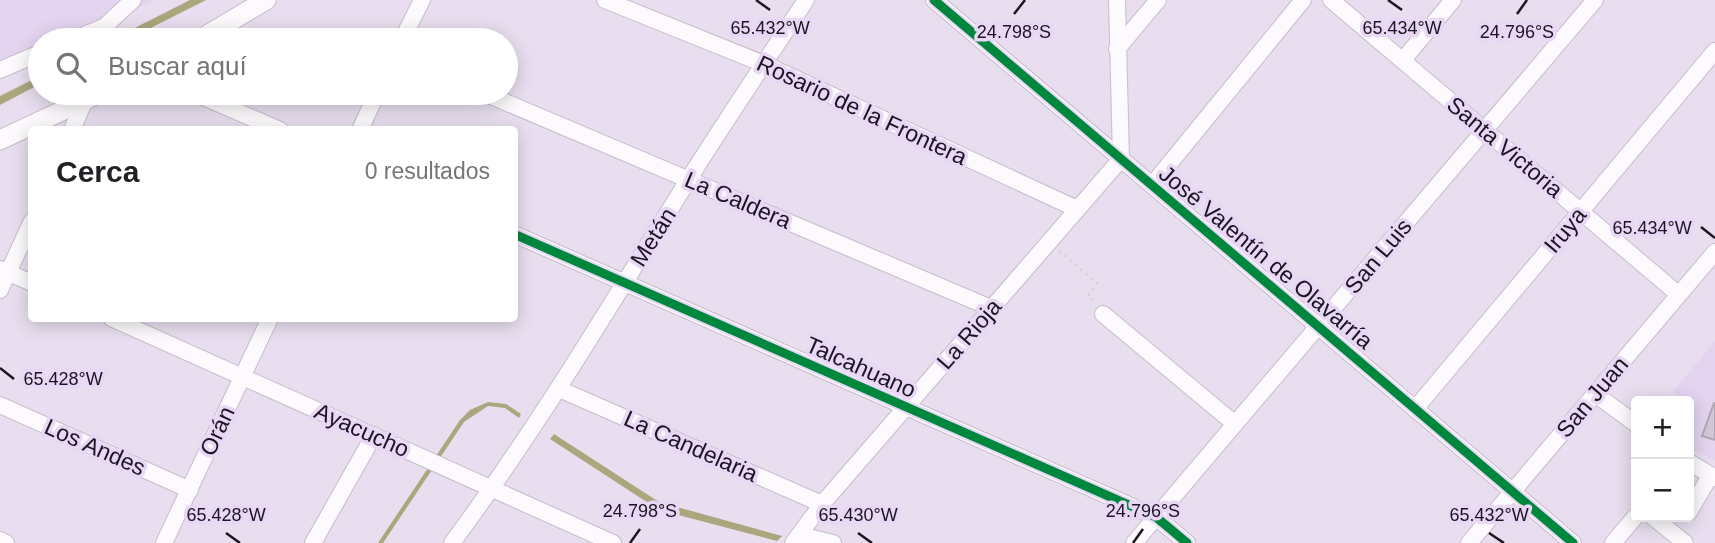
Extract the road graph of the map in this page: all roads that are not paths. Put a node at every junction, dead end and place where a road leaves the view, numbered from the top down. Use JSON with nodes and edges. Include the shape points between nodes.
{"nodes":[{"id":1,"x":133,"y":0,"type":"edge"},
{"id":2,"x":266,"y":0,"type":"edge"},
{"id":3,"x":422,"y":0,"type":"edge"},
{"id":4,"x":604,"y":0,"type":"edge"},
{"id":5,"x":806,"y":0,"type":"edge"},
{"id":6,"x":934,"y":0,"type":"edge"},
{"id":7,"x":1117,"y":0,"type":"edge"},
{"id":8,"x":1158,"y":0,"type":"edge"},
{"id":9,"x":1303,"y":0,"type":"edge"},
{"id":10,"x":1331,"y":0,"type":"edge"},
{"id":11,"x":1453,"y":0,"type":"edge"},
{"id":12,"x":1595,"y":0,"type":"edge"},
{"id":13,"x":102,"y":28,"type":"edge"},
{"id":14,"x":219,"y":28,"type":"edge"},
{"id":15,"x":408,"y":28,"type":"edge"},
{"id":16,"x":1117,"y":49,"type":"junction"},
{"id":17,"x":1715,"y":51,"type":"edge"},
{"id":18,"x":28,"y":58,"type":"edge"},
{"id":19,"x":1403,"y":60,"type":"junction"},
{"id":20,"x":764,"y":64,"type":"junction"},
{"id":21,"x":0,"y":70,"type":"edge"},
{"id":22,"x":73,"y":105,"type":"edge"},
{"id":23,"x":87,"y":105,"type":"edge"},
{"id":24,"x":222,"y":105,"type":"edge"},
{"id":25,"x":371,"y":105,"type":"edge"},
{"id":26,"x":513,"y":105,"type":"edge"},
{"id":27,"x":29,"y":126,"type":"edge"},
{"id":28,"x":74,"y":126,"type":"edge"},
{"id":29,"x":271,"y":126,"type":"edge"},
{"id":30,"x":362,"y":126,"type":"edge"},
{"id":31,"x":28,"y":127,"type":"edge"},
{"id":32,"x":1484,"y":130,"type":"junction"},
{"id":33,"x":0,"y":140,"type":"edge"},
{"id":34,"x":1121,"y":159,"type":"junction"},
{"id":35,"x":689,"y":179,"type":"junction"},
{"id":36,"x":1152,"y":185,"type":"junction"},
{"id":37,"x":1077,"y":209,"type":"junction"},
{"id":38,"x":1581,"y":212,"type":"junction"},
{"id":39,"x":28,"y":228,"type":"edge"},
{"id":40,"x":518,"y":236,"type":"edge"},
{"id":41,"x":1715,"y":252,"type":"edge"},
{"id":42,"x":4,"y":271,"type":"edge"},
{"id":43,"x":28,"y":281,"type":"edge"},
{"id":44,"x":625,"y":284,"type":"junction"},
{"id":45,"x":0,"y":290,"type":"edge"},
{"id":46,"x":1678,"y":294,"type":"junction"},
{"id":47,"x":991,"y":308,"type":"junction"},
{"id":48,"x":1103,"y":314,"type":"road end"},
{"id":49,"x":120,"y":322,"type":"edge"},
{"id":50,"x":268,"y":322,"type":"edge"},
{"id":51,"x":1318,"y":326,"type":"junction"},
{"id":52,"x":242,"y":377,"type":"junction"},
{"id":53,"x":559,"y":389,"type":"junction"},
{"id":54,"x":1595,"y":394,"type":"junction"},
{"id":55,"x":0,"y":405,"type":"edge"},
{"id":56,"x":905,"y":407,"type":"junction"},
{"id":57,"x":1415,"y":409,"type":"junction"},
{"id":58,"x":1631,"y":420,"type":"edge"},
{"id":59,"x":1234,"y":424,"type":"junction"},
{"id":60,"x":374,"y":435,"type":"junction"},
{"id":61,"x":1694,"y":465,"type":"edge"},
{"id":62,"x":1713,"y":477,"type":"edge"},
{"id":63,"x":492,"y":489,"type":"junction"},
{"id":64,"x":190,"y":490,"type":"junction"},
{"id":65,"x":1512,"y":491,"type":"junction"},
{"id":66,"x":822,"y":504,"type":"junction"},
{"id":67,"x":1694,"y":505,"type":"edge"},
{"id":68,"x":1156,"y":517,"type":"junction"},
{"id":69,"x":1631,"y":522,"type":"edge"},
{"id":70,"x":1659,"y":522,"type":"edge"},
{"id":71,"x":1685,"y":522,"type":"edge"},
{"id":72,"x":797,"y":539,"type":"edge"},
{"id":73,"x":1680,"y":539,"type":"edge"},
{"id":74,"x":0,"y":540,"type":"edge"},
{"id":75,"x":6,"y":543,"type":"edge"},
{"id":76,"x":164,"y":543,"type":"edge"},
{"id":77,"x":313,"y":543,"type":"edge"},
{"id":78,"x":453,"y":543,"type":"edge"},
{"id":79,"x":613,"y":543,"type":"edge"},
{"id":80,"x":833,"y":543,"type":"edge"},
{"id":81,"x":1134,"y":543,"type":"edge"},
{"id":82,"x":1187,"y":543,"type":"edge"},
{"id":83,"x":1469,"y":543,"type":"edge"},
{"id":84,"x":1573,"y":543,"type":"edge"},
{"id":85,"x":1613,"y":543,"type":"edge"}],
"edges":[{"from":1,"to":13,"type":"street"},
{"from":2,"to":14,"type":"main road"},
{"from":3,"to":15,"type":"street"},
{"from":4,"to":20,"type":"street","name":"Rosario de la Frontera"},
{"from":5,"to":20,"type":"street","name":"Metán"},
{"from":6,"to":34,"type":"street","name":"José Valentín de Olavarría"},
{"from":7,"to":16,"type":"street"},
{"from":8,"to":16,"type":"street"},
{"from":9,"to":36,"type":"street"},
{"from":10,"to":19,"type":"street","name":"Santa Victoria"},
{"from":11,"to":19,"type":"street"},
{"from":12,"to":32,"type":"street","name":"San Luis"},
{"from":16,"to":34,"type":"street"},
{"from":17,"to":38,"type":"street","name":"Iruya"},
{"from":18,"to":21,"type":"street"},
{"from":19,"to":32,"type":"street","name":"Santa Victoria"},
{"from":20,"to":35,"type":"street","name":"Metán"},
{"from":20,"to":37,"type":"street","name":"Rosario de la Frontera"},
{"from":22,"to":27,"type":"main road"},
{"from":23,"to":28,"type":"street"},
{"from":24,"to":29,"type":"street"},
{"from":25,"to":30,"type":"street"},
{"from":26,"to":35,"type":"street","name":"La Caldera"},
{"from":31,"to":33,"type":"main road"},
{"from":32,"to":38,"type":"street","name":"Santa Victoria"},
{"from":32,"to":51,"type":"street","name":"San Luis"},
{"from":34,"to":36,"type":"street","name":"José Valentín de Olavarría"},
{"from":34,"to":37,"type":"street","name":"La Rioja"},
{"from":35,"to":44,"type":"street","name":"Metán"},
{"from":35,"to":47,"type":"street","name":"La Caldera"},
{"from":36,"to":51,"type":"street","name":"José Valentín de Olavarría"},
{"from":37,"to":47,"type":"street","name":"La Rioja"},
{"from":38,"to":46,"type":"street","name":"Santa Victoria"},
{"from":38,"to":57,"type":"street","name":"Iruya"},
{"from":39,"to":42,"type":"street"},
{"from":40,"to":44,"type":"street","name":"Talcahuano"},
{"from":41,"to":46,"type":"street","name":"San Juan"},
{"from":42,"to":43,"type":"street"},
{"from":42,"to":45,"type":"street"},
{"from":44,"to":53,"type":"street","name":"Metán"},
{"from":44,"to":56,"type":"street","name":"Talcahuano"},
{"from":46,"to":54,"type":"street","name":"San Juan"},
{"from":47,"to":56,"type":"street","name":"La Rioja"},
{"from":48,"to":59,"type":"street"},
{"from":49,"to":52,"type":"street","name":"Ayacucho"},
{"from":50,"to":52,"type":"street","name":"Orán"},
{"from":51,"to":57,"type":"street","name":"José Valentín de Olavarría"},
{"from":51,"to":59,"type":"street","name":"San Luis"},
{"from":52,"to":60,"type":"street","name":"Ayacucho"},
{"from":52,"to":64,"type":"street","name":"Orán"},
{"from":53,"to":63,"type":"street","name":"Metán"},
{"from":53,"to":66,"type":"street","name":"La Candelaria"},
{"from":54,"to":58,"type":"street"},
{"from":54,"to":65,"type":"street","name":"San Juan"},
{"from":55,"to":64,"type":"street","name":"Los Andes"},
{"from":56,"to":66,"type":"street","name":"La Rioja"},
{"from":56,"to":68,"type":"street","name":"Talcahuano"},
{"from":57,"to":65,"type":"street","name":"José Valentín de Olavarría"},
{"from":59,"to":68,"type":"street","name":"San Luis"},
{"from":60,"to":63,"type":"street","name":"Ayacucho"},
{"from":60,"to":77,"type":"street"},
{"from":61,"to":62,"type":"street"},
{"from":62,"to":67,"type":"street"},
{"from":63,"to":78,"type":"street","name":"Metán"},
{"from":63,"to":79,"type":"street","name":"Ayacucho"},
{"from":64,"to":76,"type":"street","name":"Orán"},
{"from":65,"to":83,"type":"street","name":"San Juan"},
{"from":65,"to":84,"type":"street","name":"José Valentín de Olavarría"},
{"from":66,"to":72,"type":"street","name":"La Rioja"},
{"from":68,"to":81,"type":"street","name":"San Luis"},
{"from":68,"to":82,"type":"street","name":"Talcahuano"},
{"from":69,"to":85,"type":"street"},
{"from":70,"to":73,"type":"street"},
{"from":71,"to":73,"type":"street"},
{"from":72,"to":80,"type":"street"},
{"from":74,"to":75,"type":"street"}]}
